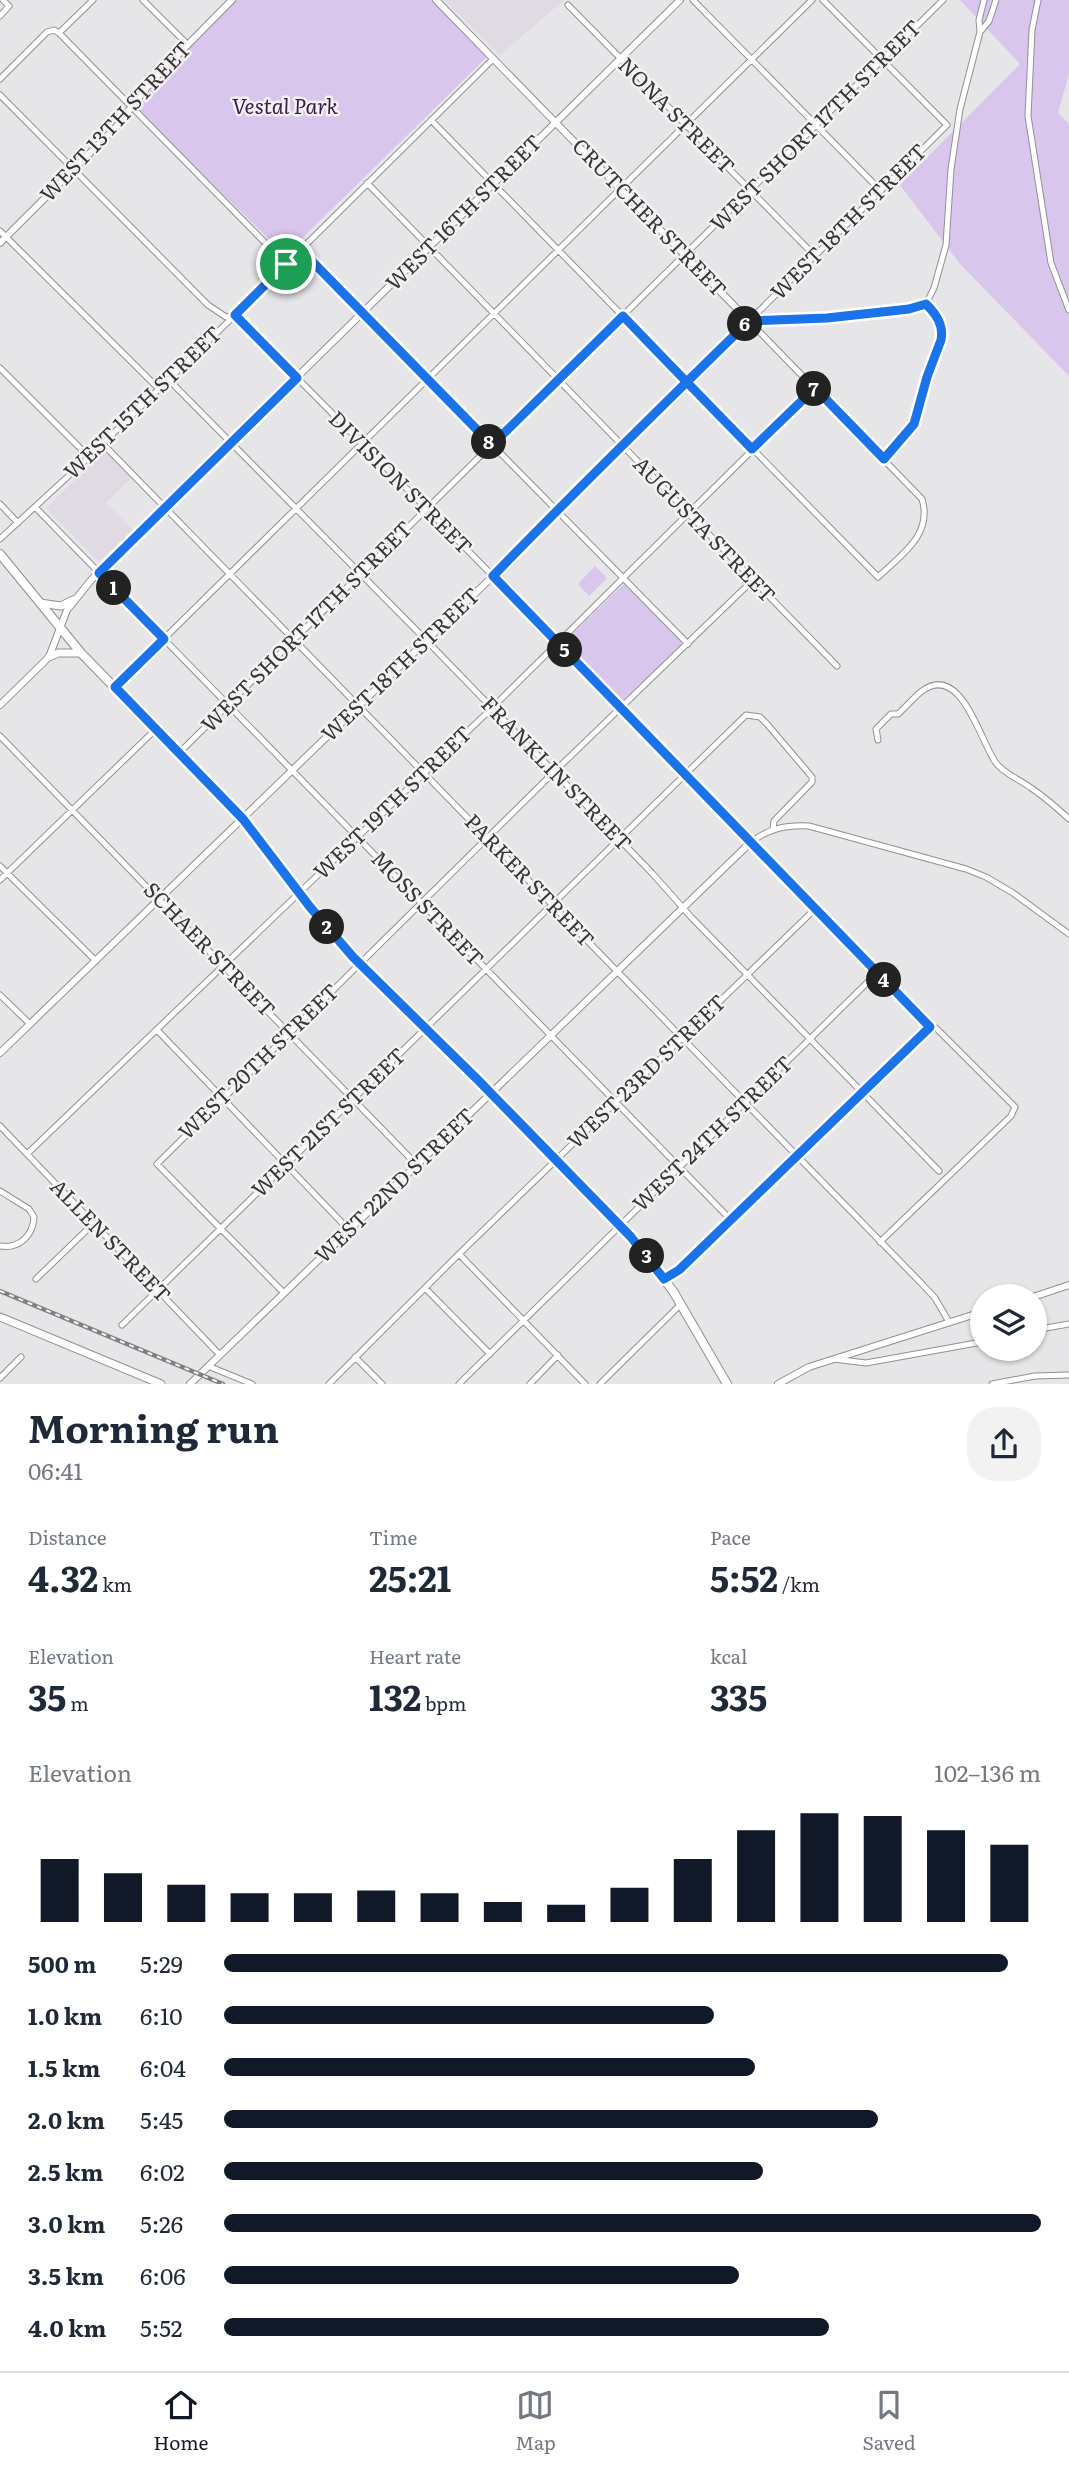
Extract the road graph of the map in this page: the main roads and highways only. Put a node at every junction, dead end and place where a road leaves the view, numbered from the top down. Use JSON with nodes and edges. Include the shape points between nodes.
{"nodes":[{"id":1,"x":0,"y":554,"type":"edge"},
{"id":2,"x":73,"y":600,"type":"road end"},
{"id":3,"x":38,"y":603,"type":"junction"},
{"id":4,"x":81,"y":653,"type":"junction"},
{"id":5,"x":49,"y":657,"type":"road end"},
{"id":6,"x":0,"y":1317,"type":"edge"},
{"id":7,"x":160,"y":1384,"type":"edge"},
{"id":8,"x":727,"y":1384,"type":"edge"}],
"edges":[{"from":1,"to":3,"type":"main road"},
{"from":2,"to":3,"type":"main road","via":[[58,606]]},
{"from":3,"to":4,"type":"main road"},
{"from":4,"to":5,"type":"main road"},
{"from":4,"to":8,"type":"main road","via":[[243,819],[360,964],[619,1225],[681,1304]]},
{"from":6,"to":7,"type":"main road"}]}
